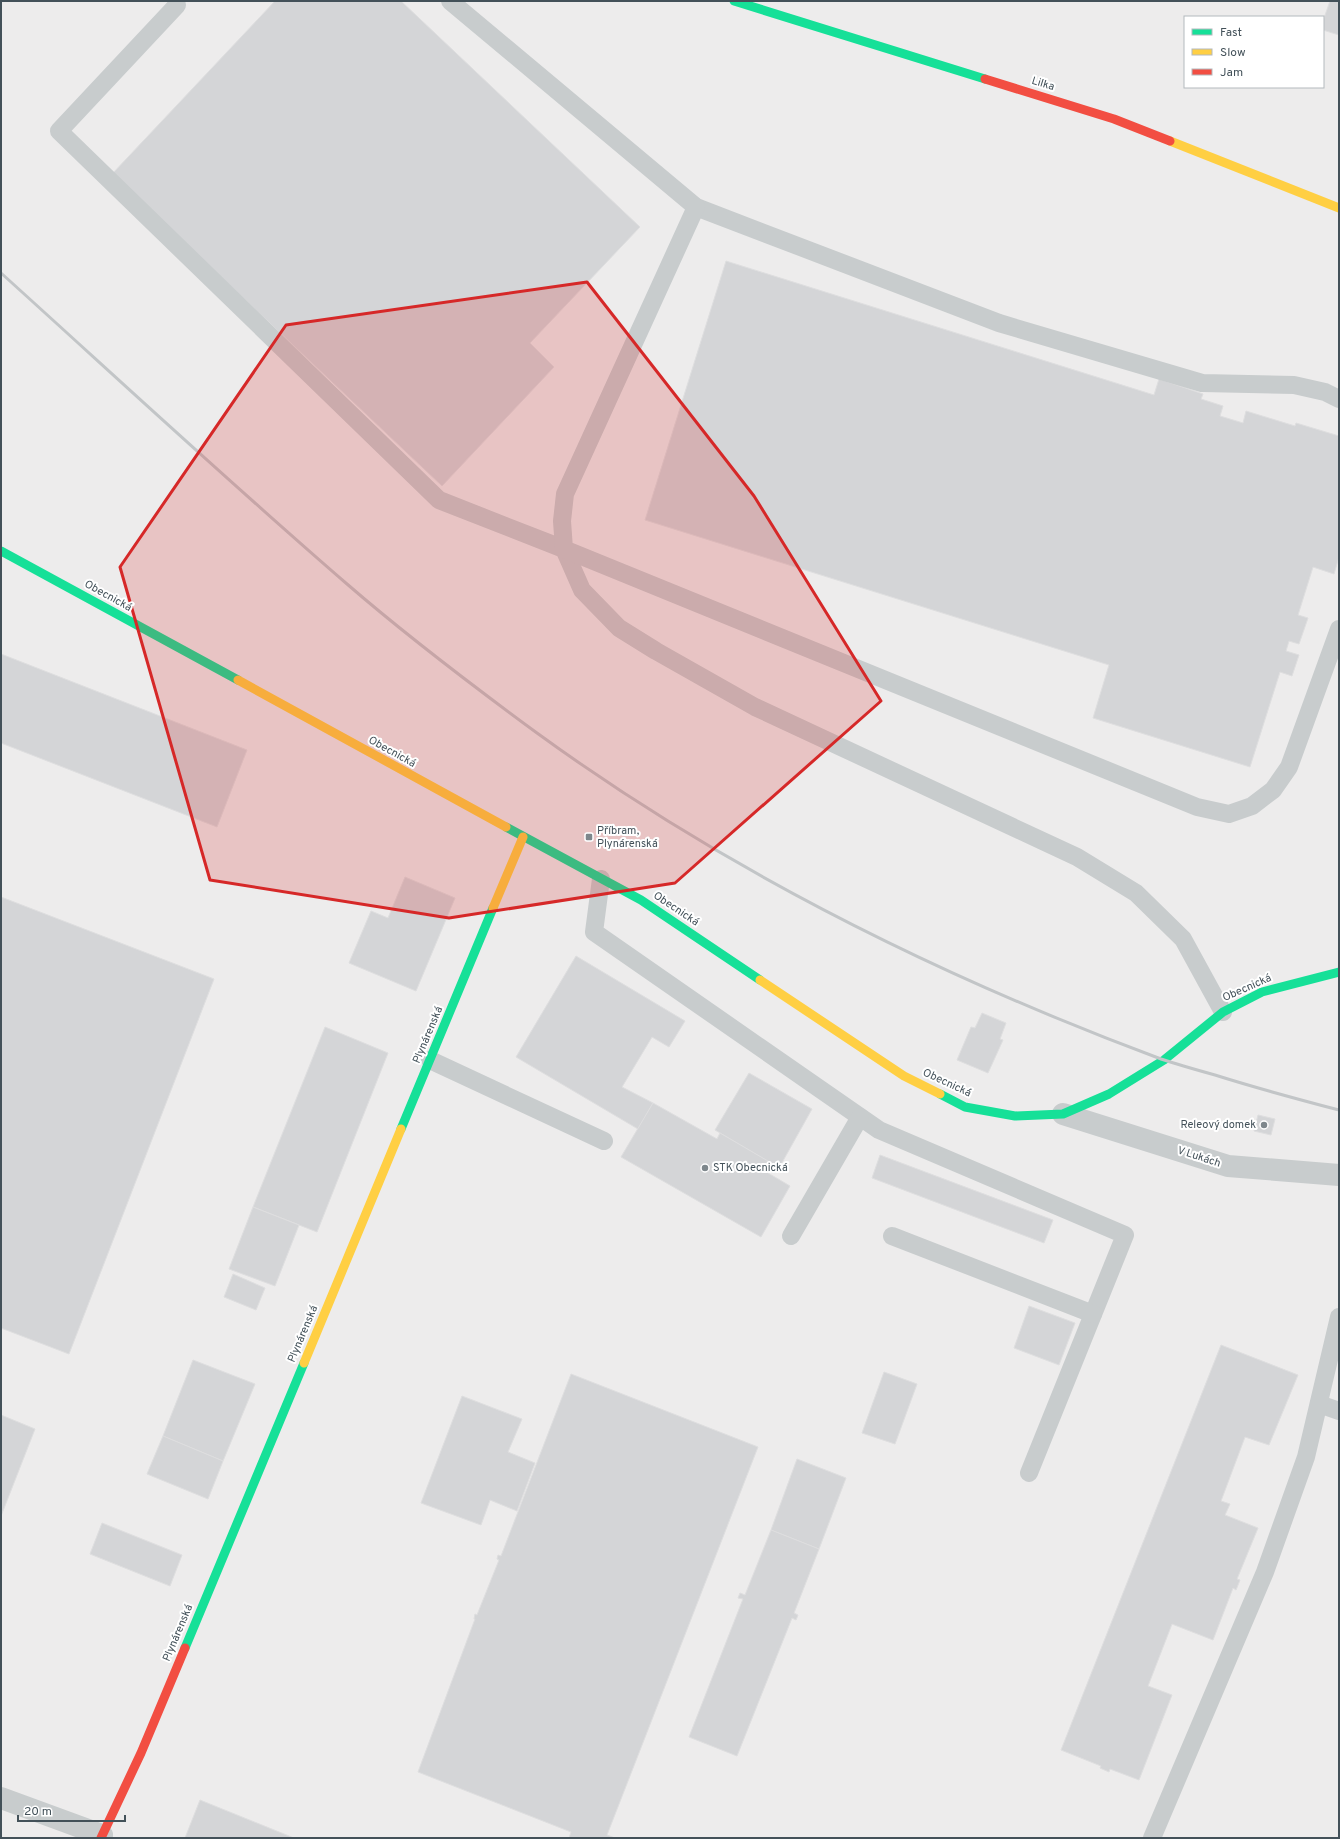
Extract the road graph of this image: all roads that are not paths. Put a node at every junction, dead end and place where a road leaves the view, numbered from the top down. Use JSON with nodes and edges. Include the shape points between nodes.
{"nodes":[{"id":1,"x":450,"y":1,"type":"edge"},
{"id":2,"x":734,"y":1,"type":"edge"},
{"id":3,"x":175,"y":2,"type":"edge"},
{"id":4,"x":696,"y":207,"type":"junction"},
{"id":5,"x":1339,"y":208,"type":"edge"},
{"id":6,"x":1339,"y":398,"type":"edge"},
{"id":7,"x":564,"y":549,"type":"junction"},
{"id":8,"x":1,"y":551,"type":"edge"},
{"id":9,"x":1339,"y":629,"type":"edge"},
{"id":10,"x":523,"y":837,"type":"junction"},
{"id":11,"x":601,"y":879,"type":"junction"},
{"id":12,"x":1339,"y":972,"type":"edge"},
{"id":13,"x":1223,"y":1012,"type":"junction"},
{"id":14,"x":430,"y":1060,"type":"junction"},
{"id":15,"x":1063,"y":1114,"type":"junction"},
{"id":16,"x":860,"y":1117,"type":"junction"},
{"id":17,"x":604,"y":1141,"type":"dead end"},
{"id":18,"x":1339,"y":1175,"type":"edge"},
{"id":19,"x":791,"y":1236,"type":"dead end"},
{"id":20,"x":892,"y":1236,"type":"dead end"},
{"id":21,"x":1093,"y":1314,"type":"junction"},
{"id":22,"x":1339,"y":1317,"type":"edge"},
{"id":23,"x":1319,"y":1404,"type":"junction"},
{"id":24,"x":1339,"y":1411,"type":"edge"},
{"id":25,"x":1029,"y":1473,"type":"dead end"},
{"id":26,"x":1,"y":1798,"type":"edge"},
{"id":27,"x":104,"y":1837,"type":"edge"},
{"id":28,"x":1152,"y":1838,"type":"edge"}],
"edges":[{"from":1,"to":4,"type":"lane"},
{"from":2,"to":5,"type":"street","name":"Lilka","via":[[1114,119]]},
{"from":3,"to":7,"type":"lane","via":[[58,131],[439,500]]},
{"from":4,"to":6,"type":"lane","via":[[999,323],[1202,383],[1294,385]]},
{"from":4,"to":7,"type":"lane","via":[[566,494],[562,521]]},
{"from":7,"to":9,"type":"lane","via":[[1197,807],[1229,814],[1252,806],[1273,790],[1289,767]]},
{"from":7,"to":13,"type":"lane","via":[[582,590],[619,628],[656,651],[755,707],[1077,856],[1136,893],[1183,939]]},
{"from":8,"to":10,"type":"street","name":"Obecnická"},
{"from":10,"to":11,"type":"street","name":"Obecnická"},
{"from":10,"to":14,"type":"street","name":"Plynárenská"},
{"from":11,"to":15,"type":"street","name":"Obecnická","via":[[641,900],[904,1076],[965,1107],[1015,1116]]},
{"from":11,"to":16,"type":"lane","via":[[594,932]]},
{"from":12,"to":13,"type":"street","name":"Obecnická","via":[[1262,992]]},
{"from":13,"to":15,"type":"street","name":"Obecnická","via":[[1164,1060],[1109,1094]]},
{"from":14,"to":17,"type":"lane"},
{"from":14,"to":27,"type":"street","name":"Plynárenská"},
{"from":15,"to":18,"type":"street","name":"V Lukách","via":[[1228,1166]]},
{"from":16,"to":19,"type":"lane"},
{"from":16,"to":21,"type":"lane","via":[[879,1130],[1125,1235]]},
{"from":20,"to":21,"type":"lane"},
{"from":21,"to":25,"type":"lane"},
{"from":22,"to":23,"type":"lane"},
{"from":23,"to":24,"type":"lane"},
{"from":23,"to":28,"type":"lane","via":[[1306,1457],[1265,1572]]},
{"from":26,"to":27,"type":"street"}]}
